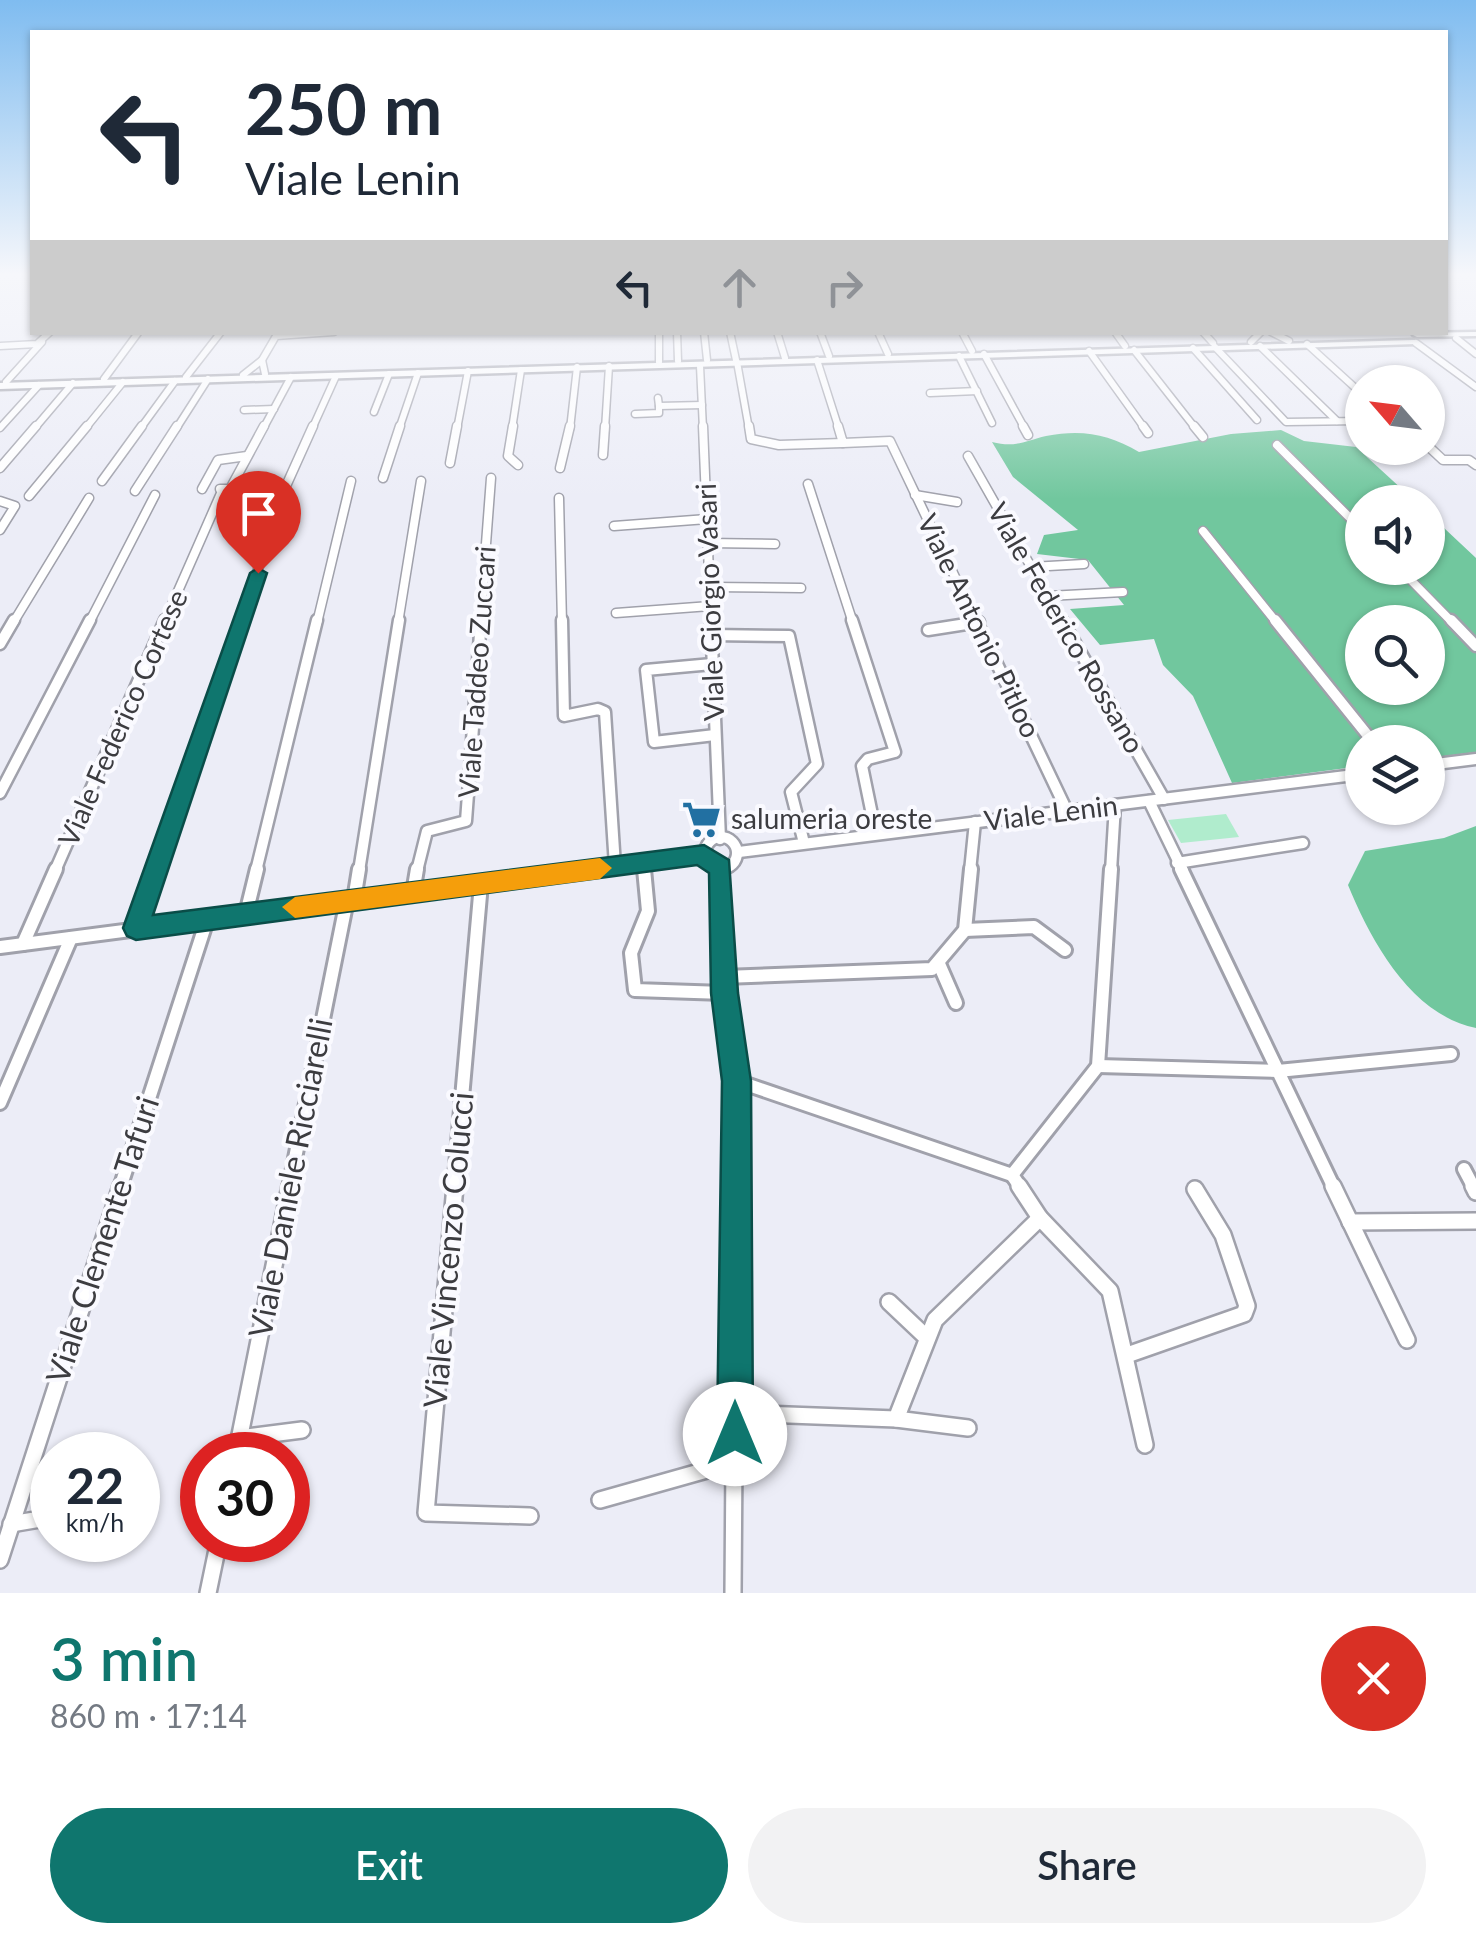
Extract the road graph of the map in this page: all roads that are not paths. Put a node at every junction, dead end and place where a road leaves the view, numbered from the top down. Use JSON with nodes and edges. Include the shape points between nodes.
{"nodes":[{"id":1,"x":34,"y":350,"type":"edge"},
{"id":2,"x":125,"y":350,"type":"edge"},
{"id":3,"x":207,"y":350,"type":"edge"},
{"id":4,"x":268,"y":350,"type":"edge"},
{"id":5,"x":659,"y":350,"type":"edge"},
{"id":6,"x":678,"y":350,"type":"edge"},
{"id":7,"x":702,"y":350,"type":"edge"},
{"id":8,"x":734,"y":350,"type":"edge"},
{"id":9,"x":783,"y":350,"type":"edge"},
{"id":10,"x":827,"y":350,"type":"edge"},
{"id":11,"x":886,"y":350,"type":"edge"},
{"id":12,"x":1038,"y":350,"type":"edge"},
{"id":13,"x":1098,"y":350,"type":"edge"},
{"id":14,"x":1132,"y":350,"type":"edge"},
{"id":15,"x":1196,"y":350,"type":"edge"},
{"id":16,"x":1219,"y":350,"type":"edge"},
{"id":17,"x":1263,"y":350,"type":"edge"},
{"id":18,"x":1314,"y":350,"type":"edge"},
{"id":19,"x":1434,"y":350,"type":"edge"},
{"id":20,"x":1089,"y":351,"type":"junction"},
{"id":21,"x":972,"y":352,"type":"joint"},
{"id":22,"x":888,"y":354,"type":"junction"},
{"id":23,"x":984,"y":354,"type":"junction"},
{"id":24,"x":829,"y":356,"type":"junction"},
{"id":25,"x":959,"y":356,"type":"junction"},
{"id":26,"x":785,"y":358,"type":"junction"},
{"id":27,"x":262,"y":360,"type":"junction"},
{"id":28,"x":817,"y":360,"type":"junction"},
{"id":29,"x":678,"y":361,"type":"junction"},
{"id":30,"x":736,"y":361,"type":"junction"},
{"id":31,"x":659,"y":362,"type":"junction"},
{"id":32,"x":701,"y":363,"type":"junction"},
{"id":33,"x":608,"y":366,"type":"junction"},
{"id":34,"x":578,"y":367,"type":"junction"},
{"id":35,"x":468,"y":372,"type":"junction"},
{"id":36,"x":418,"y":373,"type":"junction"},
{"id":37,"x":265,"y":374,"type":"junction"},
{"id":38,"x":388,"y":374,"type":"junction"},
{"id":39,"x":520,"y":374,"type":"junction"},
{"id":40,"x":243,"y":375,"type":"junction"},
{"id":41,"x":336,"y":376,"type":"junction"},
{"id":42,"x":186,"y":377,"type":"junction"},
{"id":43,"x":290,"y":377,"type":"junction"},
{"id":44,"x":104,"y":379,"type":"junction"},
{"id":45,"x":1345,"y":379,"type":"edge"},
{"id":46,"x":175,"y":380,"type":"junction"},
{"id":47,"x":208,"y":380,"type":"junction"},
{"id":48,"x":123,"y":382,"type":"junction"},
{"id":49,"x":2,"y":383,"type":"edge"},
{"id":50,"x":40,"y":384,"type":"junction"},
{"id":51,"x":74,"y":384,"type":"junction"},
{"id":52,"x":1476,"y":387,"type":"edge"},
{"id":53,"x":977,"y":391,"type":"junction"},
{"id":54,"x":930,"y":393,"type":"dead end"},
{"id":55,"x":702,"y":405,"type":"junction"},
{"id":56,"x":274,"y":409,"type":"junction"},
{"id":57,"x":244,"y":410,"type":"dead end"},
{"id":58,"x":374,"y":412,"type":"dead end"},
{"id":59,"x":635,"y":414,"type":"dead end"},
{"id":60,"x":1258,"y":420,"type":"dead end"},
{"id":61,"x":1337,"y":421,"type":"junction"},
{"id":62,"x":1345,"y":421,"type":"edge"},
{"id":63,"x":992,"y":423,"type":"dead end"},
{"id":64,"x":0,"y":428,"type":"edge"},
{"id":65,"x":1148,"y":433,"type":"dead end"},
{"id":66,"x":1028,"y":435,"type":"dead end"},
{"id":67,"x":1203,"y":437,"type":"dead end"},
{"id":68,"x":843,"y":443,"type":"junction"},
{"id":69,"x":1277,"y":444,"type":"dead end"},
{"id":70,"x":603,"y":455,"type":"dead end"},
{"id":71,"x":247,"y":456,"type":"junction"},
{"id":72,"x":968,"y":456,"type":"dead end"},
{"id":73,"x":1445,"y":460,"type":"edge"},
{"id":74,"x":450,"y":463,"type":"dead end"},
{"id":75,"x":518,"y":465,"type":"dead end"},
{"id":76,"x":1476,"y":465,"type":"edge"},
{"id":77,"x":0,"y":468,"type":"edge"},
{"id":78,"x":560,"y":468,"type":"dead end"},
{"id":79,"x":382,"y":478,"type":"dead end"},
{"id":80,"x":491,"y":478,"type":"dead end"},
{"id":81,"x":421,"y":480,"type":"dead end"},
{"id":82,"x":102,"y":482,"type":"dead end"},
{"id":83,"x":351,"y":482,"type":"dead end"},
{"id":84,"x":808,"y":484,"type":"dead end"},
{"id":85,"x":202,"y":488,"type":"dead end"},
{"id":86,"x":135,"y":491,"type":"dead end"},
{"id":87,"x":155,"y":494,"type":"dead end"},
{"id":88,"x":916,"y":495,"type":"junction"},
{"id":89,"x":29,"y":496,"type":"dead end"},
{"id":90,"x":89,"y":498,"type":"dead end"},
{"id":91,"x":560,"y":498,"type":"dead end"},
{"id":92,"x":0,"y":502,"type":"edge"},
{"id":93,"x":957,"y":502,"type":"dead end"},
{"id":94,"x":1345,"y":513,"type":"edge"},
{"id":95,"x":706,"y":519,"type":"junction"},
{"id":96,"x":614,"y":526,"type":"dead end"},
{"id":97,"x":0,"y":530,"type":"edge"},
{"id":98,"x":1202,"y":530,"type":"dead end"},
{"id":99,"x":708,"y":543,"type":"junction"},
{"id":100,"x":774,"y":544,"type":"dead end"},
{"id":101,"x":1084,"y":564,"type":"dead end"},
{"id":102,"x":1032,"y":567,"type":"junction"},
{"id":103,"x":1416,"y":585,"type":"edge"},
{"id":104,"x":710,"y":587,"type":"junction"},
{"id":105,"x":801,"y":588,"type":"dead end"},
{"id":106,"x":1123,"y":592,"type":"dead end"},
{"id":107,"x":1048,"y":596,"type":"junction"},
{"id":108,"x":710,"y":606,"type":"junction"},
{"id":109,"x":616,"y":613,"type":"dead end"},
{"id":110,"x":979,"y":622,"type":"junction"},
{"id":111,"x":928,"y":630,"type":"dead end"},
{"id":112,"x":711,"y":635,"type":"junction"},
{"id":113,"x":0,"y":644,"type":"edge"},
{"id":114,"x":1476,"y":646,"type":"edge"},
{"id":115,"x":712,"y":664,"type":"junction"},
{"id":116,"x":1359,"y":725,"type":"edge"},
{"id":117,"x":714,"y":735,"type":"junction"},
{"id":118,"x":1476,"y":759,"type":"edge"},
{"id":119,"x":1445,"y":763,"type":"edge"},
{"id":120,"x":1345,"y":776,"type":"edge"},
{"id":121,"x":0,"y":793,"type":"edge"},
{"id":122,"x":1164,"y":799,"type":"junction"},
{"id":123,"x":1149,"y":801,"type":"junction"},
{"id":124,"x":1114,"y":805,"type":"junction"},
{"id":125,"x":1067,"y":811,"type":"junction"},
{"id":126,"x":976,"y":822,"type":"junction"},
{"id":127,"x":876,"y":834,"type":"junction"},
{"id":128,"x":720,"y":839,"type":"junction"},
{"id":129,"x":804,"y":843,"type":"junction"},
{"id":130,"x":1303,"y":844,"type":"dead end"},
{"id":131,"x":738,"y":852,"type":"junction"},
{"id":132,"x":704,"y":854,"type":"junction"},
{"id":133,"x":643,"y":863,"type":"junction"},
{"id":134,"x":1178,"y":863,"type":"junction"},
{"id":135,"x":615,"y":866,"type":"junction"},
{"id":136,"x":721,"y":868,"type":"junction"},
{"id":137,"x":481,"y":884,"type":"junction"},
{"id":138,"x":413,"y":893,"type":"junction"},
{"id":139,"x":350,"y":900,"type":"junction"},
{"id":140,"x":246,"y":914,"type":"junction"},
{"id":141,"x":207,"y":920,"type":"junction"},
{"id":142,"x":136,"y":928,"type":"junction"},
{"id":143,"x":965,"y":930,"type":"junction"},
{"id":144,"x":71,"y":938,"type":"junction"},
{"id":145,"x":23,"y":944,"type":"junction"},
{"id":146,"x":0,"y":947,"type":"edge"},
{"id":147,"x":1064,"y":950,"type":"dead end"},
{"id":148,"x":940,"y":964,"type":"junction"},
{"id":149,"x":724,"y":985,"type":"junction"},
{"id":150,"x":956,"y":1002,"type":"dead end"},
{"id":151,"x":1451,"y":1054,"type":"dead end"},
{"id":152,"x":1098,"y":1066,"type":"junction"},
{"id":153,"x":1278,"y":1071,"type":"junction"},
{"id":154,"x":737,"y":1081,"type":"junction"},
{"id":155,"x":0,"y":1104,"type":"edge"},
{"id":156,"x":1464,"y":1169,"type":"dead end"},
{"id":157,"x":1012,"y":1175,"type":"junction"},
{"id":158,"x":1195,"y":1189,"type":"dead end"},
{"id":159,"x":1476,"y":1192,"type":"edge"},
{"id":160,"x":1040,"y":1218,"type":"junction"},
{"id":161,"x":1476,"y":1221,"type":"edge"},
{"id":162,"x":1350,"y":1222,"type":"junction"},
{"id":163,"x":889,"y":1302,"type":"dead end"},
{"id":164,"x":926,"y":1337,"type":"junction"},
{"id":165,"x":1407,"y":1340,"type":"dead end"},
{"id":166,"x":1127,"y":1355,"type":"junction"},
{"id":167,"x":735,"y":1413,"type":"junction"},
{"id":168,"x":896,"y":1419,"type":"junction"},
{"id":169,"x":968,"y":1428,"type":"dead end"},
{"id":170,"x":302,"y":1430,"type":"dead end"},
{"id":171,"x":240,"y":1432,"type":"edge"},
{"id":172,"x":294,"y":1432,"type":"edge"},
{"id":173,"x":1145,"y":1445,"type":"dead end"},
{"id":174,"x":735,"y":1462,"type":"junction"},
{"id":175,"x":600,"y":1500,"type":"dead end"},
{"id":176,"x":530,"y":1516,"type":"dead end"},
{"id":177,"x":30,"y":1521,"type":"edge"},
{"id":178,"x":12,"y":1524,"type":"junction"},
{"id":179,"x":0,"y":1560,"type":"edge"},
{"id":180,"x":214,"y":1562,"type":"edge"},
{"id":181,"x":208,"y":1593,"type":"edge"},
{"id":182,"x":732,"y":1593,"type":"edge"}],
"edges":[{"from":1,"to":49,"type":"street"},
{"from":2,"to":44,"type":"street"},
{"from":3,"to":42,"type":"street"},
{"from":4,"to":27,"type":"street"},
{"from":5,"to":31,"type":"street"},
{"from":6,"to":29,"type":"street"},
{"from":7,"to":32,"type":"street","name":"Viale Giorgio Vasari"},
{"from":8,"to":30,"type":"street"},
{"from":9,"to":26,"type":"street"},
{"from":10,"to":24,"type":"street"},
{"from":11,"to":22,"type":"street"},
{"from":12,"to":21,"type":"main road"},
{"from":13,"to":20,"type":"main road"},
{"from":14,"to":67,"type":"street"},
{"from":15,"to":60,"type":"street"},
{"from":16,"to":61,"type":"street","via":[[1286,422]]},
{"from":17,"to":61,"type":"street"},
{"from":18,"to":45,"type":"street"},
{"from":19,"to":52,"type":"street"},
{"from":20,"to":23,"type":"main road"},
{"from":20,"to":65,"type":"street"},
{"from":21,"to":22,"type":"main road"},
{"from":22,"to":24,"type":"main road"},
{"from":23,"to":25,"type":"main road"},
{"from":23,"to":66,"type":"street"},
{"from":24,"to":26,"type":"main road"},
{"from":25,"to":28,"type":"main road"},
{"from":25,"to":53,"type":"street"},
{"from":26,"to":30,"type":"main road"},
{"from":27,"to":37,"type":"street"},
{"from":27,"to":40,"type":"street"},
{"from":28,"to":30,"type":"main road"},
{"from":28,"to":68,"type":"street"},
{"from":29,"to":31,"type":"main road"},
{"from":29,"to":32,"type":"main road"},
{"from":30,"to":32,"type":"main road"},
{"from":30,"to":68,"type":"street","via":[[751,439]]},
{"from":31,"to":37,"type":"main road"},
{"from":32,"to":33,"type":"main road"},
{"from":32,"to":55,"type":"street","name":"Viale Giorgio Vasari"},
{"from":33,"to":34,"type":"main road"},
{"from":33,"to":70,"type":"street"},
{"from":34,"to":39,"type":"main road"},
{"from":34,"to":78,"type":"street"},
{"from":35,"to":36,"type":"main road"},
{"from":35,"to":39,"type":"main road"},
{"from":35,"to":74,"type":"street"},
{"from":36,"to":38,"type":"main road"},
{"from":36,"to":79,"type":"street"},
{"from":37,"to":40,"type":"main road"},
{"from":38,"to":41,"type":"main road"},
{"from":38,"to":58,"type":"street"},
{"from":39,"to":75,"type":"street","via":[[508,456]]},
{"from":40,"to":42,"type":"main road"},
{"from":41,"to":43,"type":"main road"},
{"from":41,"to":142,"type":"street","via":[[286,486]]},
{"from":42,"to":44,"type":"main road"},
{"from":43,"to":47,"type":"main road"},
{"from":43,"to":56,"type":"street"},
{"from":44,"to":49,"type":"main road"},
{"from":46,"to":47,"type":"main road"},
{"from":46,"to":48,"type":"main road"},
{"from":46,"to":82,"type":"street"},
{"from":47,"to":86,"type":"street"},
{"from":48,"to":51,"type":"main road"},
{"from":48,"to":89,"type":"street"},
{"from":49,"to":50,"type":"main road"},
{"from":50,"to":51,"type":"main road"},
{"from":50,"to":64,"type":"street"},
{"from":51,"to":77,"type":"street"},
{"from":53,"to":54,"type":"street"},
{"from":53,"to":63,"type":"street"},
{"from":55,"to":59,"type":"street","via":[[658,402],[659,412]]},
{"from":55,"to":95,"type":"street","name":"Viale Giorgio Vasari"},
{"from":56,"to":57,"type":"street"},
{"from":56,"to":71,"type":"street"},
{"from":61,"to":62,"type":"street"},
{"from":68,"to":88,"type":"street","name":"Viale Antonio Pitloo","via":[[890,442]]},
{"from":69,"to":94,"type":"street"},
{"from":71,"to":85,"type":"street","via":[[218,460]]},
{"from":71,"to":145,"type":"street","name":"Viale Federico Cortese","via":[[230,489],[221,490]]},
{"from":72,"to":102,"type":"street","name":"Viale Federico Rossano"},
{"from":73,"to":76,"type":"street"},
{"from":80,"to":138,"type":"street","name":"Viale Taddeo Zuccari","via":[[466,822],[422,837]]},
{"from":81,"to":139,"type":"street","name":"Viale Daniele Ricciarelli"},
{"from":83,"to":140,"type":"street"},
{"from":84,"to":127,"type":"street","via":[[895,752],[862,766]]},
{"from":87,"to":121,"type":"street"},
{"from":88,"to":93,"type":"street"},
{"from":88,"to":110,"type":"street","name":"Viale Antonio Pitloo"},
{"from":90,"to":113,"type":"street"},
{"from":91,"to":135,"type":"street","via":[[564,716],[605,712]]},
{"from":92,"to":97,"type":"street","via":[[15,506]]},
{"from":95,"to":96,"type":"street"},
{"from":95,"to":99,"type":"street","name":"Viale Giorgio Vasari"},
{"from":98,"to":116,"type":"street"},
{"from":99,"to":100,"type":"street"},
{"from":99,"to":104,"type":"street","name":"Viale Giorgio Vasari"},
{"from":101,"to":102,"type":"street"},
{"from":102,"to":107,"type":"street","name":"Viale Federico Rossano"},
{"from":103,"to":114,"type":"street"},
{"from":104,"to":105,"type":"street"},
{"from":104,"to":108,"type":"street","name":"Viale Giorgio Vasari"},
{"from":106,"to":107,"type":"street"},
{"from":107,"to":122,"type":"street","name":"Viale Federico Rossano"},
{"from":108,"to":109,"type":"street"},
{"from":108,"to":112,"type":"street","name":"Viale Giorgio Vasari"},
{"from":110,"to":111,"type":"street"},
{"from":110,"to":125,"type":"street","name":"Viale Antonio Pitloo"},
{"from":112,"to":115,"type":"street","name":"Viale Giorgio Vasari"},
{"from":112,"to":129,"type":"street","via":[[789,636],[818,764],[791,792]]},
{"from":115,"to":117,"type":"street","name":"Viale Giorgio Vasari"},
{"from":115,"to":117,"type":"street","via":[[646,670],[654,742]]},
{"from":117,"to":128,"type":"street","name":"Viale Giorgio Vasari"},
{"from":118,"to":119,"type":"street"},
{"from":120,"to":122,"type":"street","name":"Viale Lenin"},
{"from":122,"to":123,"type":"street","name":"Viale Lenin"},
{"from":123,"to":124,"type":"street","name":"Viale Lenin"},
{"from":123,"to":134,"type":"street"},
{"from":124,"to":125,"type":"street","name":"Viale Lenin"},
{"from":124,"to":152,"type":"street"},
{"from":125,"to":126,"type":"street","name":"Viale Lenin"},
{"from":126,"to":127,"type":"street","name":"Viale Lenin"},
{"from":126,"to":143,"type":"street"},
{"from":127,"to":129,"type":"street","name":"Viale Lenin"},
{"from":128,"to":131,"type":"street","via":[[732,841]]},
{"from":128,"to":132,"type":"street"},
{"from":129,"to":131,"type":"street","name":"Viale Lenin"},
{"from":130,"to":134,"type":"street"},
{"from":131,"to":136,"type":"street","via":[[734,863]]},
{"from":132,"to":133,"type":"street"},
{"from":132,"to":136,"type":"street"},
{"from":133,"to":135,"type":"street"},
{"from":133,"to":149,"type":"street","via":[[648,911],[631,953],[635,990]]},
{"from":134,"to":153,"type":"street"},
{"from":135,"to":137,"type":"street"},
{"from":136,"to":149,"type":"street"},
{"from":137,"to":138,"type":"street"},
{"from":137,"to":176,"type":"street","name":"Viale Vincenzo Colucci","via":[[426,1513]]},
{"from":138,"to":139,"type":"street"},
{"from":139,"to":140,"type":"street"},
{"from":139,"to":171,"type":"street","name":"Viale Daniele Ricciarelli"},
{"from":140,"to":141,"type":"street"},
{"from":141,"to":142,"type":"street"},
{"from":141,"to":178,"type":"street","name":"Viale Clemente Tafuri"},
{"from":142,"to":144,"type":"street"},
{"from":143,"to":147,"type":"street","via":[[1034,928]]},
{"from":143,"to":148,"type":"street"},
{"from":144,"to":145,"type":"street"},
{"from":144,"to":155,"type":"street"},
{"from":145,"to":146,"type":"street"},
{"from":148,"to":149,"type":"street"},
{"from":148,"to":150,"type":"street"},
{"from":149,"to":154,"type":"street"},
{"from":151,"to":153,"type":"street"},
{"from":152,"to":153,"type":"street"},
{"from":152,"to":157,"type":"street"},
{"from":153,"to":162,"type":"street"},
{"from":154,"to":157,"type":"street"},
{"from":154,"to":167,"type":"street"},
{"from":156,"to":159,"type":"street"},
{"from":157,"to":160,"type":"street"},
{"from":158,"to":166,"type":"street","via":[[1222,1235],[1247,1306],[1244,1314]]},
{"from":160,"to":164,"type":"street","via":[[934,1320]]},
{"from":160,"to":166,"type":"street","via":[[1110,1292]]},
{"from":161,"to":162,"type":"street"},
{"from":162,"to":165,"type":"street"},
{"from":163,"to":164,"type":"street"},
{"from":164,"to":168,"type":"street"},
{"from":166,"to":173,"type":"street"},
{"from":167,"to":168,"type":"street"},
{"from":167,"to":174,"type":"street"},
{"from":168,"to":169,"type":"street"},
{"from":170,"to":172,"type":"street"},
{"from":174,"to":175,"type":"street"},
{"from":174,"to":182,"type":"street"},
{"from":177,"to":178,"type":"street"},
{"from":178,"to":179,"type":"street","name":"Viale Clemente Tafuri"},
{"from":180,"to":181,"type":"street"}]}
